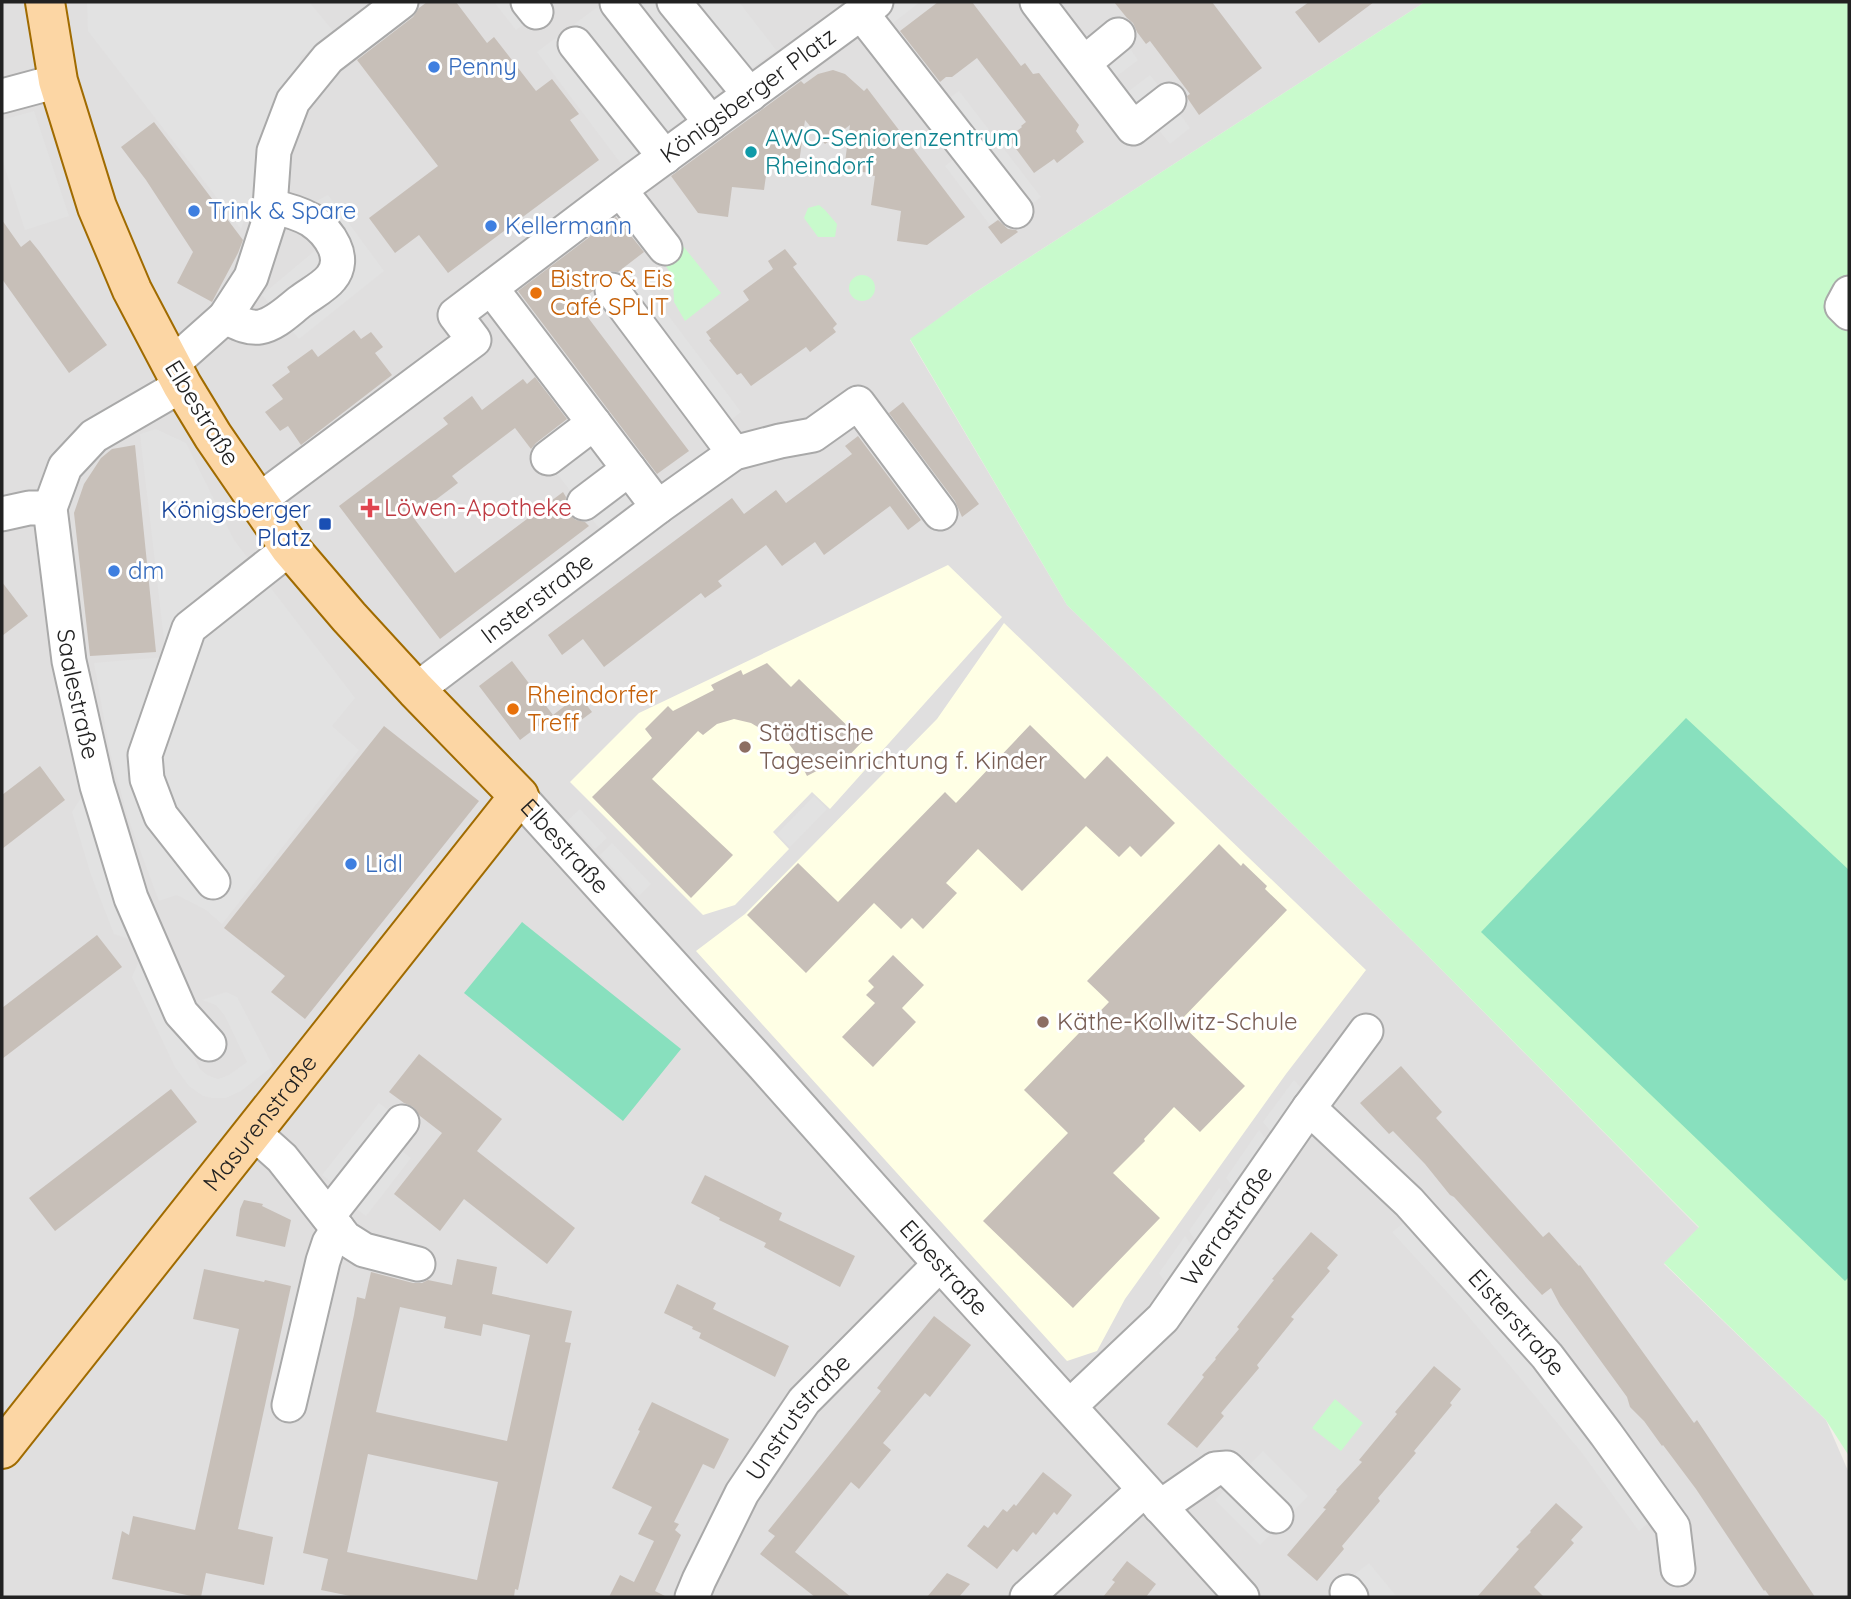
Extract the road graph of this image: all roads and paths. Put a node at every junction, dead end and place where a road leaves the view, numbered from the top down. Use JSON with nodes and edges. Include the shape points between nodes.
{"nodes":[{"id":1,"x":45,"y":2,"type":"edge"},
{"id":2,"x":401,"y":2,"type":"edge"},
{"id":3,"x":674,"y":2,"type":"edge"},
{"id":4,"x":1037,"y":2,"type":"edge"},
{"id":5,"x":617,"y":4,"type":"dead end"},
{"id":6,"x":869,"y":8,"type":"edge"},
{"id":7,"x":1118,"y":35,"type":"dead end"},
{"id":8,"x":575,"y":44,"type":"dead end"},
{"id":9,"x":1084,"y":63,"type":"junction"},
{"id":10,"x":58,"y":81,"type":"junction"},
{"id":11,"x":750,"y":95,"type":"junction"},
{"id":12,"x":2,"y":96,"type":"edge"},
{"id":13,"x":1169,"y":100,"type":"dead end"},
{"id":14,"x":711,"y":123,"type":"junction"},
{"id":15,"x":665,"y":157,"type":"junction"},
{"id":16,"x":626,"y":185,"type":"junction"},
{"id":17,"x":270,"y":206,"type":"junction"},
{"id":18,"x":1016,"y":211,"type":"dead end"},
{"id":19,"x":665,"y":248,"type":"dead end"},
{"id":20,"x":491,"y":288,"type":"junction"},
{"id":21,"x":612,"y":290,"type":"dead end"},
{"id":22,"x":225,"y":317,"type":"junction"},
{"id":23,"x":176,"y":375,"type":"junction"},
{"id":24,"x":594,"y":423,"type":"junction"},
{"id":25,"x":734,"y":453,"type":"junction"},
{"id":26,"x":548,"y":458,"type":"dead end"},
{"id":27,"x":629,"y":469,"type":"junction"},
{"id":28,"x":258,"y":501,"type":"junction"},
{"id":29,"x":584,"y":503,"type":"dead end"},
{"id":30,"x":659,"y":507,"type":"junction"},
{"id":31,"x":50,"y":508,"type":"junction"},
{"id":32,"x":940,"y":513,"type":"dead end"},
{"id":33,"x":2,"y":514,"type":"edge"},
{"id":34,"x":290,"y":548,"type":"junction"},
{"id":35,"x":416,"y":690,"type":"junction"},
{"id":36,"x":519,"y":796,"type":"junction"},
{"id":37,"x":213,"y":882,"type":"dead end"},
{"id":38,"x":1366,"y":1031,"type":"dead end"},
{"id":39,"x":209,"y":1044,"type":"dead end"},
{"id":40,"x":1309,"y":1108,"type":"junction"},
{"id":41,"x":402,"y":1122,"type":"dead end"},
{"id":42,"x":254,"y":1132,"type":"junction"},
{"id":43,"x":333,"y":1222,"type":"junction"},
{"id":44,"x":418,"y":1264,"type":"dead end"},
{"id":45,"x":940,"y":1264,"type":"junction"},
{"id":46,"x":289,"y":1405,"type":"dead end"},
{"id":47,"x":1070,"y":1406,"type":"junction"},
{"id":48,"x":2,"y":1449,"type":"edge"},
{"id":49,"x":1152,"y":1498,"type":"junction"},
{"id":50,"x":1276,"y":1516,"type":"dead end"},
{"id":51,"x":1678,"y":1569,"type":"dead end"},
{"id":52,"x":692,"y":1597,"type":"edge"},
{"id":53,"x":1027,"y":1597,"type":"edge"},
{"id":54,"x":1242,"y":1597,"type":"edge"}],
"edges":[{"from":1,"to":10,"type":"main road","name":"Elbestraße"},
{"from":2,"to":17,"type":"street","via":[[328,58],[293,101],[274,150]]},
{"from":3,"to":11,"type":"street"},
{"from":4,"to":9,"type":"street"},
{"from":5,"to":14,"type":"street"},
{"from":6,"to":11,"type":"street","name":"Königsberger Platz"},
{"from":6,"to":18,"type":"street"},
{"from":7,"to":9,"type":"street"},
{"from":8,"to":15,"type":"street"},
{"from":9,"to":13,"type":"street","via":[[1133,128]]},
{"from":10,"to":12,"type":"street"},
{"from":10,"to":23,"type":"main road","name":"Elbestraße","via":[[97,207],[132,290]]},
{"from":11,"to":14,"type":"street","name":"Königsberger Platz"},
{"from":14,"to":15,"type":"street","name":"Königsberger Platz"},
{"from":15,"to":16,"type":"street","name":"Königsberger Platz"},
{"from":16,"to":19,"type":"street"},
{"from":16,"to":20,"type":"street","name":"Königsberger Platz"},
{"from":17,"to":22,"type":"street","via":[[251,277]]},
{"from":17,"to":22,"type":"street","via":[[311,220],[338,254],[337,268],[330,279],[272,323],[258,327]]},
{"from":20,"to":24,"type":"street"},
{"from":20,"to":28,"type":"street","name":"Königsberger Platz","via":[[455,316],[474,340]]},
{"from":21,"to":25,"type":"street"},
{"from":22,"to":23,"type":"street"},
{"from":23,"to":28,"type":"main road","name":"Elbestraße"},
{"from":23,"to":31,"type":"street","name":"Saalestraße","via":[[94,436],[65,467]]},
{"from":24,"to":26,"type":"street"},
{"from":24,"to":27,"type":"street"},
{"from":25,"to":30,"type":"street","name":"Insterstraße"},
{"from":25,"to":32,"type":"street","name":"Insterstraße","via":[[813,435],[858,403]]},
{"from":27,"to":29,"type":"street"},
{"from":27,"to":30,"type":"street"},
{"from":28,"to":34,"type":"main road","name":"Elbestraße"},
{"from":30,"to":35,"type":"street","name":"Insterstraße"},
{"from":31,"to":33,"type":"street"},
{"from":31,"to":39,"type":"street","name":"Saalestraße","via":[[69,661],[97,786],[131,898],[181,1013]]},
{"from":34,"to":35,"type":"main road","name":"Elbestraße"},
{"from":34,"to":37,"type":"street","via":[[189,628],[145,755],[147,779],[161,816]]},
{"from":35,"to":36,"type":"main road","name":"Elbestraße"},
{"from":36,"to":42,"type":"main road","name":"Masurenstraße"},
{"from":36,"to":45,"type":"street","name":"Elbestraße"},
{"from":38,"to":40,"type":"street","name":"Werrastraße"},
{"from":40,"to":47,"type":"street","name":"Werrastraße","via":[[1163,1318]]},
{"from":40,"to":51,"type":"street","name":"Elsterstraße","via":[[1409,1202],[1547,1356],[1674,1527]]},
{"from":41,"to":43,"type":"street"},
{"from":42,"to":43,"type":"street","via":[[282,1158]]},
{"from":42,"to":48,"type":"main road","name":"Masurenstraße"},
{"from":43,"to":44,"type":"street","via":[[364,1250]]},
{"from":43,"to":46,"type":"street"},
{"from":45,"to":47,"type":"street","name":"Elbestraße"},
{"from":45,"to":52,"type":"street","name":"Unstrutstraße","via":[[804,1401],[742,1493]]},
{"from":47,"to":49,"type":"street","name":"Elbestraße"},
{"from":49,"to":50,"type":"street","via":[[1215,1469],[1227,1468]]},
{"from":49,"to":53,"type":"street"},
{"from":49,"to":54,"type":"street","name":"Elbestraße"}]}
